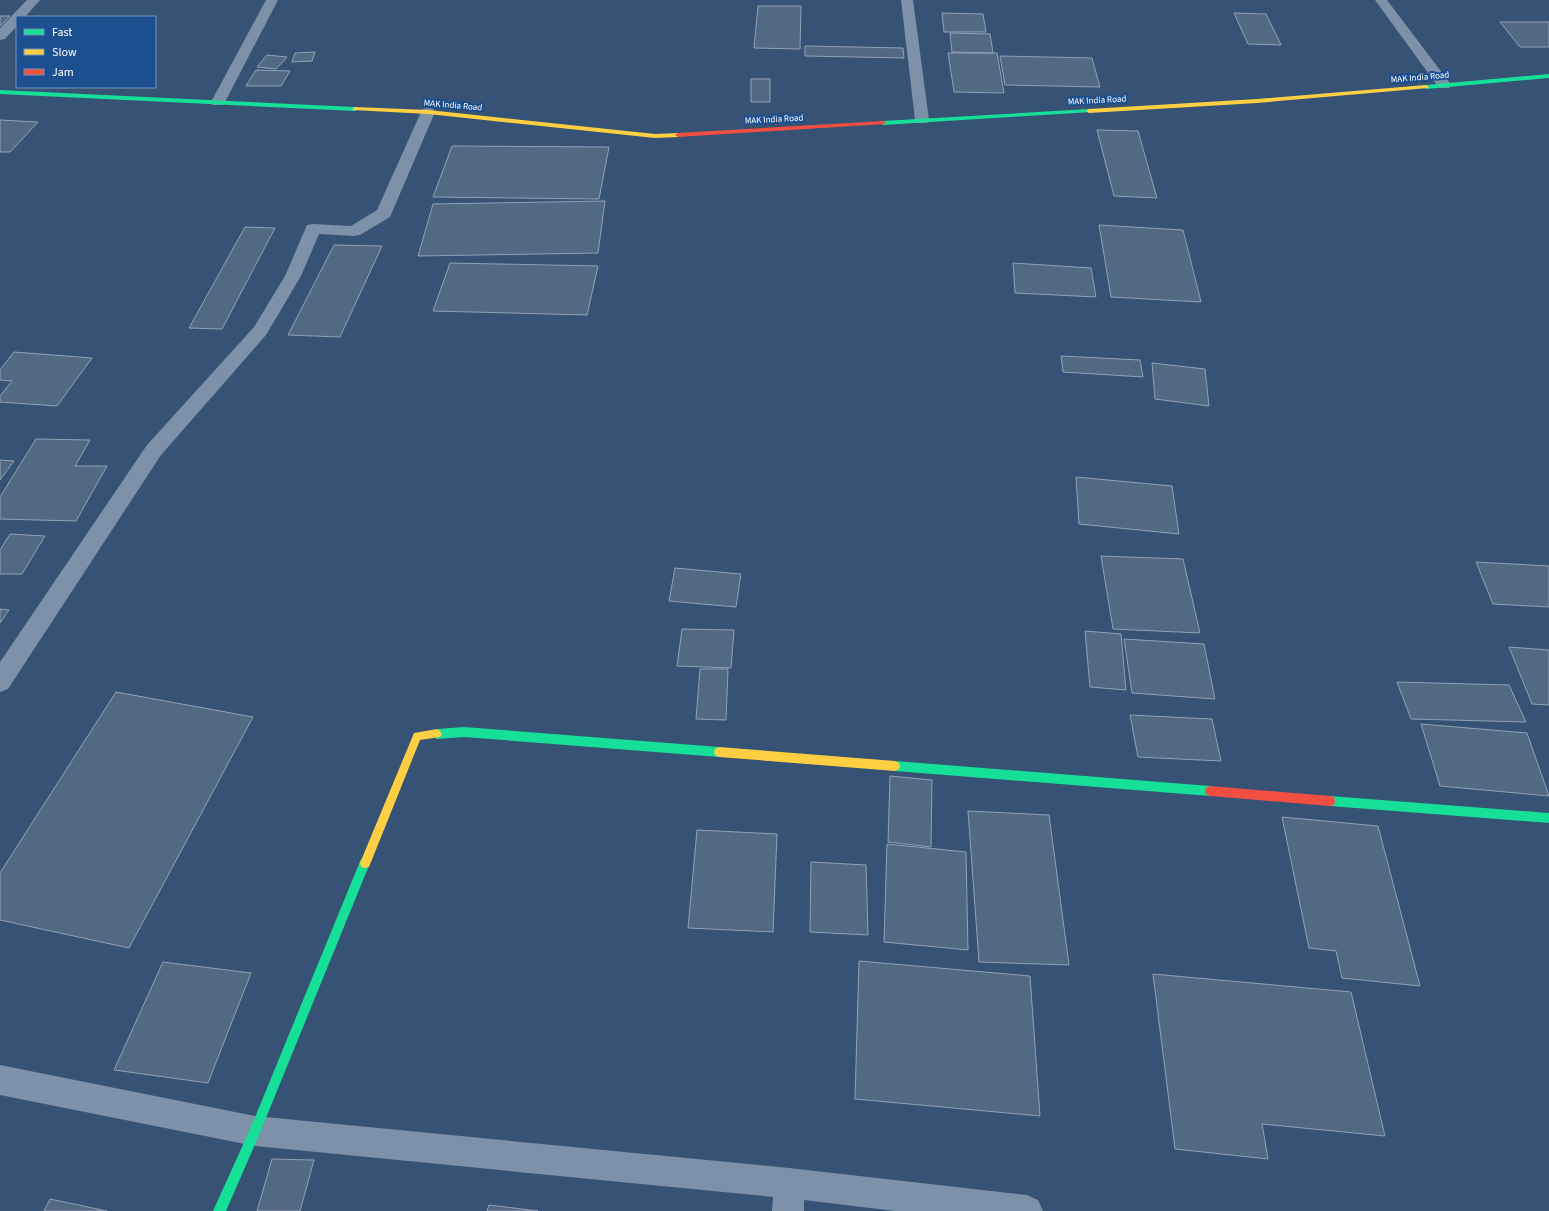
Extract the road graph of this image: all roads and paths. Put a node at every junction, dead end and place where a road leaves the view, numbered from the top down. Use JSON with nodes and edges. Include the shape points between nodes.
{"nodes":[{"id":1,"x":34,"y":0,"type":"edge"},
{"id":2,"x":272,"y":0,"type":"edge"},
{"id":3,"x":907,"y":0,"type":"edge"},
{"id":4,"x":1381,"y":0,"type":"edge"},
{"id":5,"x":20,"y":16,"type":"edge"},
{"id":6,"x":16,"y":20,"type":"edge"},
{"id":7,"x":0,"y":36,"type":"edge"},
{"id":8,"x":1549,"y":76,"type":"edge"},
{"id":9,"x":1444,"y":85,"type":"junction"},
{"id":10,"x":0,"y":92,"type":"edge"},
{"id":11,"x":218,"y":102,"type":"junction"},
{"id":12,"x":428,"y":112,"type":"junction"},
{"id":13,"x":922,"y":120,"type":"junction"},
{"id":14,"x":0,"y":682,"type":"edge"},
{"id":15,"x":1549,"y":818,"type":"edge"},
{"id":16,"x":0,"y":1080,"type":"edge"},
{"id":17,"x":255,"y":1132,"type":"junction"},
{"id":18,"x":788,"y":1197,"type":"edge"},
{"id":19,"x":219,"y":1211,"type":"edge"},
{"id":20,"x":1027,"y":1211,"type":"edge"}],
"edges":[{"from":1,"to":5,"type":"street"},
{"from":2,"to":11,"type":"street"},
{"from":3,"to":13,"type":"street"},
{"from":4,"to":9,"type":"street"},
{"from":6,"to":7,"type":"street"},
{"from":8,"to":9,"type":"street","name":"MAK India Road"},
{"from":9,"to":13,"type":"street","name":"MAK India Road","via":[[1258,101]]},
{"from":10,"to":11,"type":"street","name":"MAK India Road"},
{"from":11,"to":12,"type":"street","name":"MAK India Road"},
{"from":12,"to":13,"type":"street","name":"MAK India Road","via":[[655,136]]},
{"from":12,"to":14,"type":"street","via":[[384,213],[354,230],[312,229],[293,276],[260,331],[154,450]]},
{"from":15,"to":17,"type":"street","via":[[464,732],[417,736]]},
{"from":16,"to":17,"type":"street"},
{"from":17,"to":18,"type":"street"},
{"from":17,"to":19,"type":"street"},
{"from":18,"to":20,"type":"street"}]}
